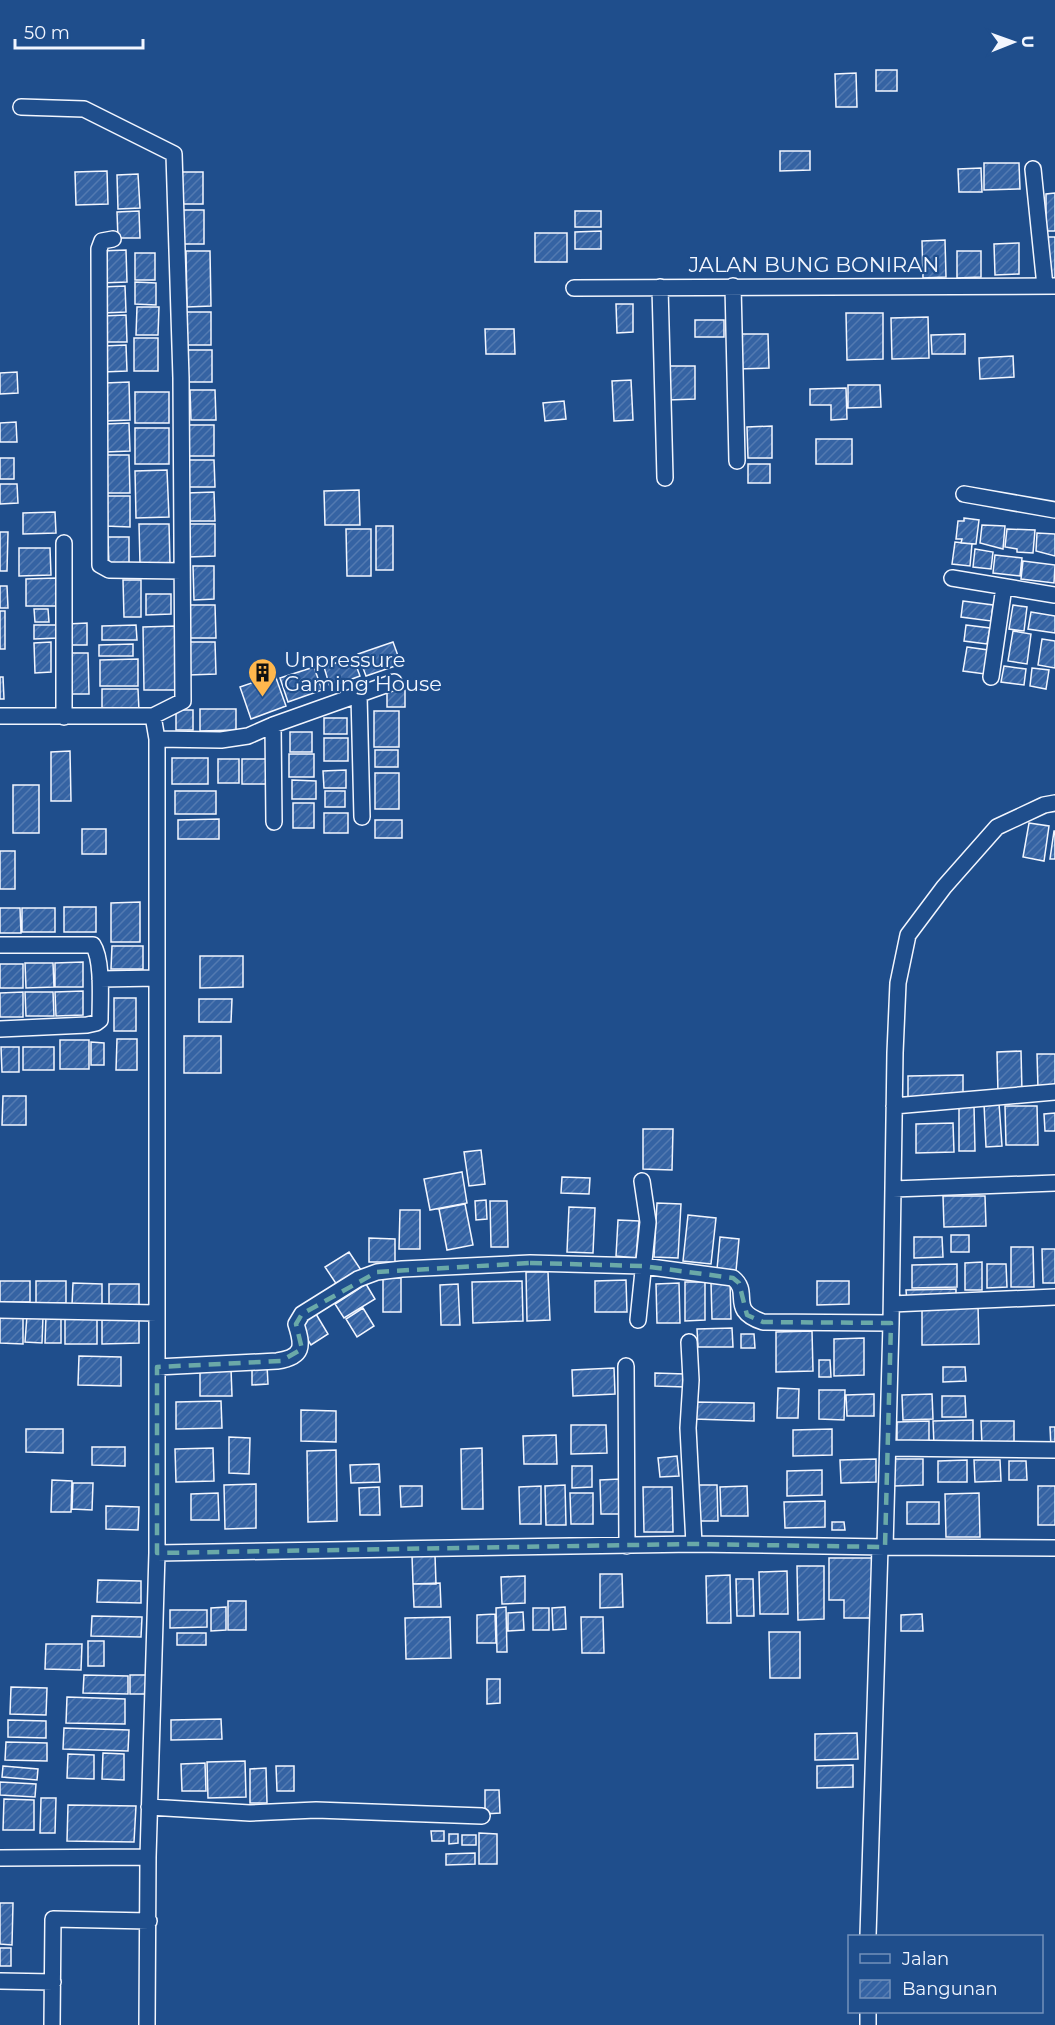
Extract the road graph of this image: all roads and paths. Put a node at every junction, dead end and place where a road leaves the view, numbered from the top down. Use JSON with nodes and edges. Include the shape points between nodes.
{"nodes":[{"id":1,"x":21,"y":107,"type":"dead end"},
{"id":2,"x":1033,"y":169,"type":"dead end"},
{"id":3,"x":113,"y":239,"type":"dead end"},
{"id":4,"x":733,"y":286,"type":"junction"},
{"id":5,"x":1050,"y":286,"type":"edge"},
{"id":6,"x":660,"y":287,"type":"junction"},
{"id":7,"x":574,"y":288,"type":"dead end"},
{"id":8,"x":737,"y":461,"type":"dead end"},
{"id":9,"x":665,"y":478,"type":"dead end"},
{"id":10,"x":964,"y":494,"type":"dead end"},
{"id":11,"x":1055,"y":510,"type":"edge"},
{"id":12,"x":64,"y":543,"type":"dead end"},
{"id":13,"x":182,"y":572,"type":"junction"},
{"id":14,"x":952,"y":578,"type":"dead end"},
{"id":15,"x":1004,"y":587,"type":"junction"},
{"id":16,"x":1055,"y":596,"type":"edge"},
{"id":17,"x":992,"y":677,"type":"dead end"},
{"id":18,"x":394,"y":682,"type":"dead end"},
{"id":19,"x":359,"y":695,"type":"junction"},
{"id":20,"x":0,"y":716,"type":"edge"},
{"id":21,"x":153,"y":716,"type":"junction"},
{"id":22,"x":64,"y":717,"type":"junction"},
{"id":23,"x":273,"y":725,"type":"junction"},
{"id":24,"x":157,"y":739,"type":"junction"},
{"id":25,"x":1055,"y":804,"type":"edge"},
{"id":26,"x":362,"y":817,"type":"dead end"},
{"id":27,"x":274,"y":822,"type":"dead end"},
{"id":28,"x":0,"y":945,"type":"edge"},
{"id":29,"x":157,"y":978,"type":"junction"},
{"id":30,"x":100,"y":980,"type":"junction"},
{"id":31,"x":0,"y":1029,"type":"edge"},
{"id":32,"x":1055,"y":1092,"type":"edge"},
{"id":33,"x":894,"y":1106,"type":"junction"},
{"id":34,"x":642,"y":1181,"type":"dead end"},
{"id":35,"x":1055,"y":1184,"type":"edge"},
{"id":36,"x":893,"y":1189,"type":"junction"},
{"id":37,"x":643,"y":1266,"type":"junction"},
{"id":38,"x":1055,"y":1297,"type":"edge"},
{"id":39,"x":892,"y":1304,"type":"junction"},
{"id":40,"x":0,"y":1310,"type":"edge"},
{"id":41,"x":157,"y":1313,"type":"junction"},
{"id":42,"x":638,"y":1320,"type":"dead end"},
{"id":43,"x":891,"y":1323,"type":"junction"},
{"id":44,"x":689,"y":1342,"type":"dead end"},
{"id":45,"x":626,"y":1366,"type":"dead end"},
{"id":46,"x":158,"y":1367,"type":"junction"},
{"id":47,"x":888,"y":1448,"type":"junction"},
{"id":48,"x":1055,"y":1450,"type":"edge"},
{"id":49,"x":694,"y":1544,"type":"junction"},
{"id":50,"x":627,"y":1546,"type":"junction"},
{"id":51,"x":882,"y":1547,"type":"junction"},
{"id":52,"x":1055,"y":1548,"type":"edge"},
{"id":53,"x":157,"y":1553,"type":"junction"},
{"id":54,"x":149,"y":1807,"type":"junction"},
{"id":55,"x":482,"y":1816,"type":"dead end"},
{"id":56,"x":148,"y":1857,"type":"junction"},
{"id":57,"x":0,"y":1858,"type":"edge"},
{"id":58,"x":149,"y":1921,"type":"junction"},
{"id":59,"x":868,"y":1935,"type":"edge"},
{"id":60,"x":0,"y":1981,"type":"edge"},
{"id":61,"x":53,"y":1982,"type":"junction"},
{"id":62,"x":52,"y":2025,"type":"edge"},
{"id":63,"x":147,"y":2025,"type":"edge"}],
"edges":[{"from":1,"to":13,"type":"street","via":[[84,109],[174,154]]},
{"from":2,"to":5,"type":"street"},
{"from":3,"to":13,"type":"street","via":[[102,241],[99,249],[99,565],[109,570]]},
{"from":4,"to":5,"type":"street","name":"JALAN BUNG BONIRAN"},
{"from":4,"to":6,"type":"street","name":"JALAN BUNG BONIRAN"},
{"from":4,"to":8,"type":"street"},
{"from":6,"to":7,"type":"street","name":"JALAN BUNG BONIRAN"},
{"from":6,"to":9,"type":"street"},
{"from":10,"to":11,"type":"street"},
{"from":12,"to":22,"type":"street"},
{"from":13,"to":21,"type":"street","via":[[183,700]]},
{"from":14,"to":15,"type":"street"},
{"from":15,"to":16,"type":"street"},
{"from":15,"to":17,"type":"street"},
{"from":18,"to":19,"type":"street"},
{"from":19,"to":23,"type":"street"},
{"from":19,"to":26,"type":"street"},
{"from":20,"to":22,"type":"street"},
{"from":21,"to":22,"type":"street"},
{"from":21,"to":24,"type":"street"},
{"from":23,"to":24,"type":"street","via":[[239,738]]},
{"from":23,"to":27,"type":"street"},
{"from":24,"to":29,"type":"street"},
{"from":25,"to":33,"type":"street","via":[[1044,805],[997,827],[908,935],[898,983]]},
{"from":28,"to":30,"type":"street","via":[[93,945]]},
{"from":29,"to":30,"type":"street"},
{"from":29,"to":41,"type":"street"},
{"from":30,"to":31,"type":"street","via":[[100,1020],[96,1023]]},
{"from":32,"to":33,"type":"street"},
{"from":33,"to":36,"type":"street"},
{"from":34,"to":37,"type":"street","via":[[648,1222]]},
{"from":35,"to":36,"type":"street"},
{"from":36,"to":39,"type":"street"},
{"from":37,"to":42,"type":"street"},
{"from":37,"to":43,"type":"street","via":[[733,1278],[739,1283],[740,1301],[747,1315],[763,1322]]},
{"from":37,"to":46,"type":"street","via":[[531,1263],[377,1272],[358,1279],[302,1314],[296,1324],[300,1351],[290,1358]]},
{"from":38,"to":39,"type":"street"},
{"from":39,"to":43,"type":"street"},
{"from":40,"to":41,"type":"street"},
{"from":41,"to":46,"type":"street"},
{"from":43,"to":47,"type":"street"},
{"from":44,"to":49,"type":"street","via":[[688,1450]]},
{"from":45,"to":50,"type":"street"},
{"from":46,"to":53,"type":"street"},
{"from":47,"to":48,"type":"street"},
{"from":47,"to":51,"type":"street"},
{"from":49,"to":50,"type":"street"},
{"from":49,"to":51,"type":"street"},
{"from":50,"to":53,"type":"street"},
{"from":51,"to":52,"type":"street"},
{"from":51,"to":59,"type":"street"},
{"from":53,"to":54,"type":"street"},
{"from":54,"to":55,"type":"street","via":[[250,1813],[316,1810]]},
{"from":54,"to":56,"type":"street"},
{"from":56,"to":57,"type":"street"},
{"from":56,"to":58,"type":"street"},
{"from":58,"to":61,"type":"street","via":[[53,1919]]},
{"from":58,"to":63,"type":"street"},
{"from":60,"to":61,"type":"street"},
{"from":61,"to":62,"type":"street"}]}
